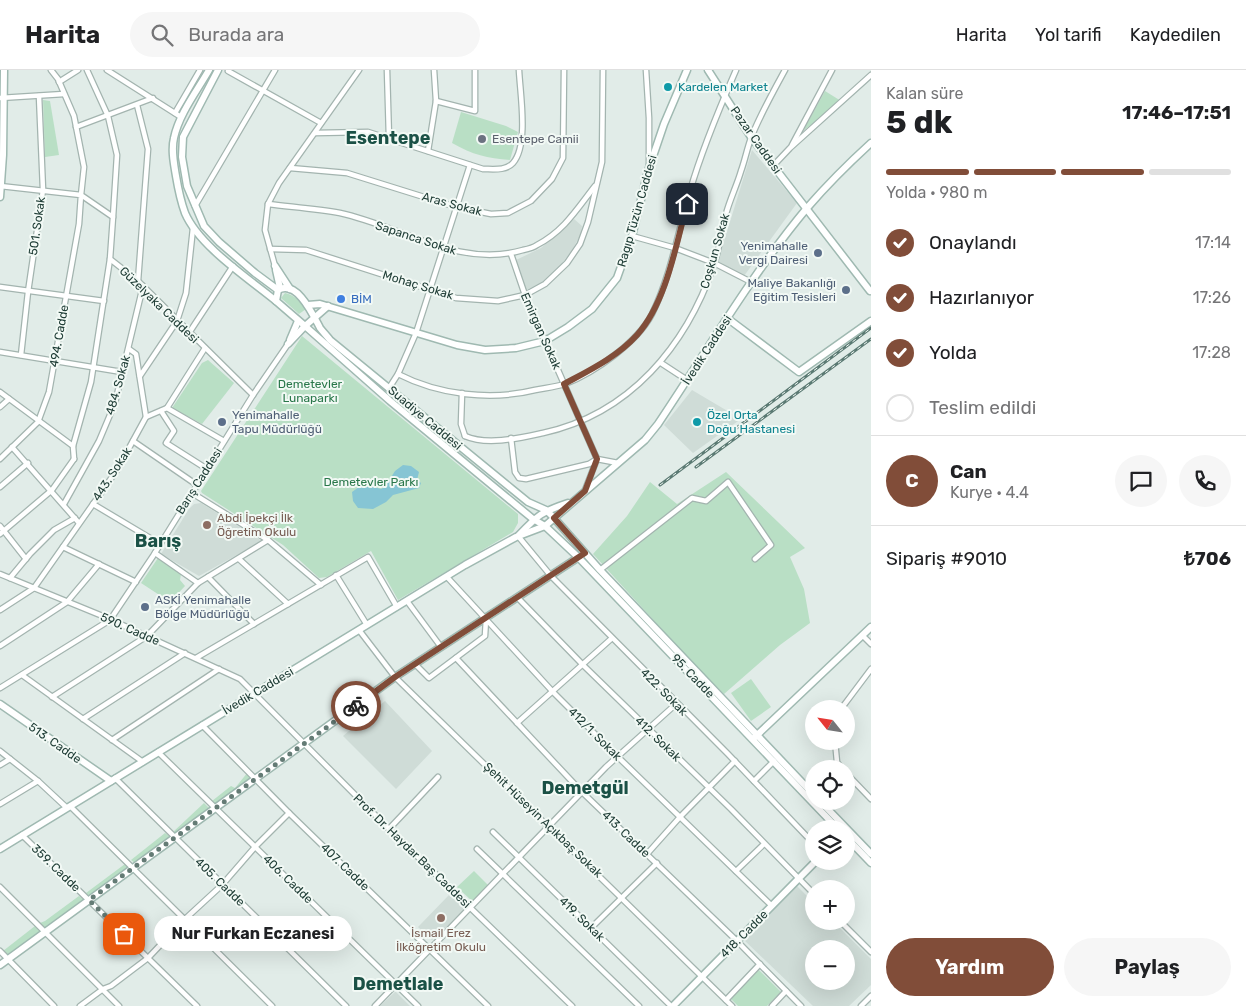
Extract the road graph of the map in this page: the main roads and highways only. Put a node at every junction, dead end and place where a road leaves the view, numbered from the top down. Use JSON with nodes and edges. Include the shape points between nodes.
{"nodes":[{"id":1,"x":4,"y":70,"type":"edge"},
{"id":2,"x":209,"y":70,"type":"edge"},
{"id":3,"x":218,"y":70,"type":"edge"},
{"id":4,"x":688,"y":70,"type":"edge"},
{"id":5,"x":708,"y":70,"type":"edge"},
{"id":6,"x":2,"y":98,"type":"edge"},
{"id":7,"x":871,"y":143,"type":"edge"},
{"id":8,"x":0,"y":186,"type":"edge"},
{"id":9,"x":0,"y":197,"type":"edge"},
{"id":10,"x":807,"y":208,"type":"junction"},
{"id":11,"x":279,"y":289,"type":"junction"},
{"id":12,"x":290,"y":289,"type":"junction"},
{"id":13,"x":870,"y":291,"type":"edge"},
{"id":14,"x":276,"y":301,"type":"junction"},
{"id":15,"x":308,"y":305,"type":"junction"},
{"id":16,"x":328,"y":306,"type":"junction"},
{"id":17,"x":314,"y":316,"type":"junction"},
{"id":18,"x":727,"y":318,"type":"junction"},
{"id":19,"x":298,"y":321,"type":"junction"},
{"id":20,"x":871,"y":322,"type":"edge"},
{"id":21,"x":305,"y":326,"type":"junction"},
{"id":22,"x":571,"y":502,"type":"junction"},
{"id":23,"x":546,"y":510,"type":"junction"},
{"id":24,"x":554,"y":518,"type":"junction"},
{"id":25,"x":533,"y":519,"type":"junction"},
{"id":26,"x":545,"y":526,"type":"junction"},
{"id":27,"x":518,"y":536,"type":"junction"},
{"id":28,"x":585,"y":553,"type":"junction"},
{"id":29,"x":579,"y":558,"type":"junction"},
{"id":30,"x":871,"y":627,"type":"edge"},
{"id":31,"x":0,"y":704,"type":"edge"},
{"id":32,"x":755,"y":738,"type":"junction"},
{"id":33,"x":775,"y":759,"type":"junction"},
{"id":34,"x":113,"y":780,"type":"junction"},
{"id":35,"x":805,"y":787,"type":"edge"},
{"id":36,"x":828,"y":810,"type":"edge"},
{"id":37,"x":830,"y":820,"type":"edge"},
{"id":38,"x":836,"y":820,"type":"edge"},
{"id":39,"x":855,"y":840,"type":"edge"},
{"id":40,"x":855,"y":843,"type":"edge"},
{"id":41,"x":0,"y":849,"type":"edge"},
{"id":42,"x":871,"y":854,"type":"edge"},
{"id":43,"x":871,"y":863,"type":"edge"},
{"id":44,"x":807,"y":870,"type":"edge"},
{"id":45,"x":0,"y":965,"type":"edge"},
{"id":46,"x":672,"y":1006,"type":"edge"}],
"edges":[{"from":1,"to":6,"type":"main road"},
{"from":2,"to":14,"type":"main road","name":"Suadiye Caddesi","via":[[181,118],[174,139],[173,159],[178,188],[186,213],[212,249]]},
{"from":3,"to":11,"type":"main road","via":[[183,137],[182,156],[187,186],[204,226],[255,273]]},
{"from":4,"to":16,"type":"main road","name":"Ragıp Tüzün Caddesi","via":[[664,124],[617,278],[592,308],[568,327],[545,342],[485,350],[457,345]]},
{"from":5,"to":10,"type":"main road","name":"Pazar Caddesi","via":[[751,137]]},
{"from":6,"to":8,"type":"main road"},
{"from":7,"to":10,"type":"main road","name":"İvedik Caddesi"},
{"from":8,"to":9,"type":"main road"},
{"from":10,"to":13,"type":"main road","name":"Pazar Caddesi"},
{"from":10,"to":18,"type":"main road","name":"İvedik Caddesi"},
{"from":11,"to":12,"type":"main road"},
{"from":11,"to":12,"type":"main road","via":[[275,266]]},
{"from":11,"to":14,"type":"main road"},
{"from":12,"to":15,"type":"main road","name":"Suadiye Caddesi"},
{"from":14,"to":19,"type":"main road","name":"Suadiye Caddesi"},
{"from":15,"to":16,"type":"main road","name":"Ragıp Tüzün Caddesi"},
{"from":15,"to":17,"type":"main road","name":"Suadiye Caddesi"},
{"from":16,"to":17,"type":"main road"},
{"from":17,"to":21,"type":"main road"},
{"from":17,"to":23,"type":"main road","name":"Suadiye Caddesi","via":[[330,340],[528,502]]},
{"from":18,"to":20,"type":"main road","via":[[800,372]]},
{"from":18,"to":22,"type":"main road","name":"İvedik Caddesi","via":[[654,430]]},
{"from":19,"to":21,"type":"main road","name":"Suadiye Caddesi"},
{"from":19,"to":21,"type":"main road","name":"Barış Caddesi","via":[[288,344]]},
{"from":21,"to":25,"type":"main road","name":"Suadiye Caddesi"},
{"from":22,"to":23,"type":"main road","name":"İvedik Caddesi"},
{"from":22,"to":24,"type":"main road","name":"İvedik Caddesi"},
{"from":23,"to":24,"type":"main road"},
{"from":23,"to":25,"type":"main road","name":"İvedik Caddesi"},
{"from":24,"to":26,"type":"main road","name":"İvedik Caddesi"},
{"from":24,"to":28,"type":"main road","name":"95. Cadde"},
{"from":25,"to":26,"type":"main road"},
{"from":25,"to":27,"type":"main road","name":"İvedik Caddesi"},
{"from":26,"to":27,"type":"main road","name":"İvedik Caddesi"},
{"from":26,"to":29,"type":"main road","name":"95. Cadde"},
{"from":27,"to":34,"type":"main road","name":"İvedik Caddesi"},
{"from":28,"to":29,"type":"main road"},
{"from":28,"to":32,"type":"main road","name":"95. Cadde"},
{"from":29,"to":32,"type":"main road","name":"95. Cadde"},
{"from":29,"to":45,"type":"main road","via":[[395,677]]},
{"from":30,"to":32,"type":"main road"},
{"from":31,"to":34,"type":"main road","name":"513. Cadde"},
{"from":32,"to":33,"type":"main road","name":"95. Cadde"},
{"from":33,"to":35,"type":"main road","name":"95. Cadde"},
{"from":33,"to":37,"type":"main road","name":"95. Cadde"},
{"from":34,"to":41,"type":"main road","name":"İvedik Caddesi"},
{"from":36,"to":38,"type":"main road"},
{"from":39,"to":42,"type":"main road"},
{"from":40,"to":43,"type":"main road"},
{"from":44,"to":46,"type":"main road","name":"418. Cadde"}]}
